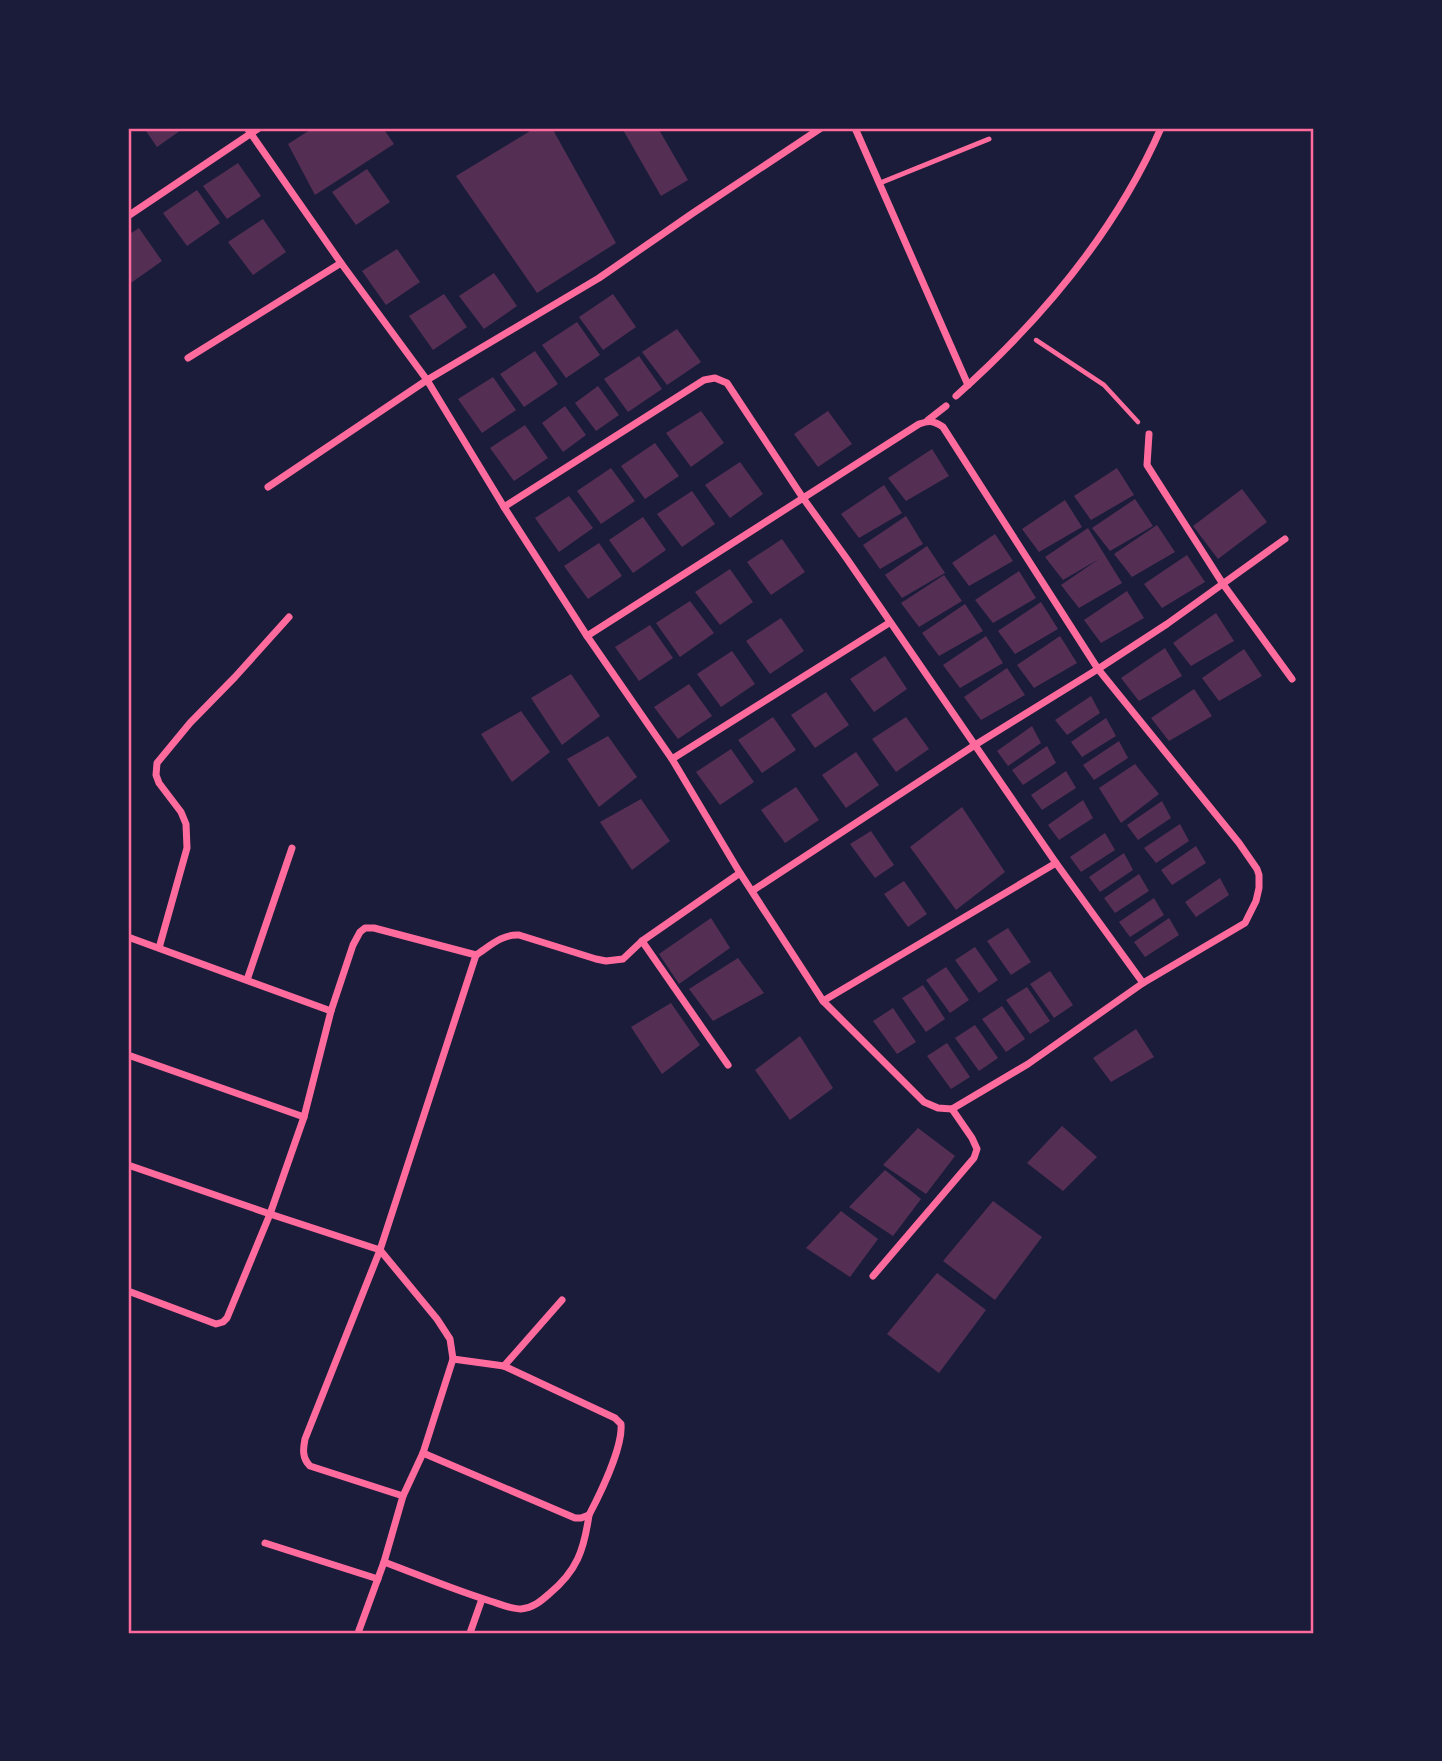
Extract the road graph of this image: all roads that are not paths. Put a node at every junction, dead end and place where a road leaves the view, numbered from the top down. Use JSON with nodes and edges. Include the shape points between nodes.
{"nodes":[{"id":1,"x":259,"y":128,"type":"edge"},
{"id":2,"x":821,"y":128,"type":"edge"},
{"id":3,"x":855,"y":128,"type":"edge"},
{"id":4,"x":1161,"y":128,"type":"edge"},
{"id":5,"x":249,"y":130,"type":"edge"},
{"id":6,"x":989,"y":139,"type":"dead end"},
{"id":7,"x":880,"y":183,"type":"junction"},
{"id":8,"x":128,"y":216,"type":"edge"},
{"id":9,"x":341,"y":263,"type":"junction"},
{"id":10,"x":188,"y":358,"type":"dead end"},
{"id":11,"x":427,"y":380,"type":"junction"},
{"id":12,"x":968,"y":385,"type":"junction"},
{"id":13,"x":956,"y":396,"type":"dead end"},
{"id":14,"x":946,"y":406,"type":"dead end"},
{"id":15,"x":928,"y":421,"type":"junction"},
{"id":16,"x":1149,"y":434,"type":"road end"},
{"id":17,"x":268,"y":488,"type":"dead end"},
{"id":18,"x":803,"y":498,"type":"junction"},
{"id":19,"x":504,"y":507,"type":"junction"},
{"id":20,"x":1284,"y":539,"type":"dead end"},
{"id":21,"x":1223,"y":584,"type":"junction"},
{"id":22,"x":289,"y":617,"type":"dead end"},
{"id":23,"x":889,"y":622,"type":"junction"},
{"id":24,"x":587,"y":636,"type":"junction"},
{"id":25,"x":1098,"y":669,"type":"junction"},
{"id":26,"x":1292,"y":679,"type":"dead end"},
{"id":27,"x":975,"y":745,"type":"junction"},
{"id":28,"x":672,"y":759,"type":"junction"},
{"id":29,"x":292,"y":848,"type":"dead end"},
{"id":30,"x":1056,"y":863,"type":"junction"},
{"id":31,"x":740,"y":873,"type":"junction"},
{"id":32,"x":752,"y":891,"type":"junction"},
{"id":33,"x":128,"y":937,"type":"edge"},
{"id":34,"x":642,"y":942,"type":"junction"},
{"id":35,"x":159,"y":948,"type":"junction"},
{"id":36,"x":476,"y":955,"type":"junction"},
{"id":37,"x":247,"y":980,"type":"junction"},
{"id":38,"x":1143,"y":983,"type":"junction"},
{"id":39,"x":823,"y":1001,"type":"junction"},
{"id":40,"x":331,"y":1011,"type":"junction"},
{"id":41,"x":128,"y":1055,"type":"edge"},
{"id":42,"x":728,"y":1065,"type":"dead end"},
{"id":43,"x":952,"y":1110,"type":"junction"},
{"id":44,"x":304,"y":1117,"type":"junction"},
{"id":45,"x":128,"y":1164,"type":"edge"},
{"id":46,"x":270,"y":1214,"type":"junction"},
{"id":47,"x":380,"y":1250,"type":"junction"},
{"id":48,"x":873,"y":1276,"type":"dead end"},
{"id":49,"x":128,"y":1291,"type":"edge"},
{"id":50,"x":562,"y":1300,"type":"dead end"},
{"id":51,"x":453,"y":1359,"type":"junction"},
{"id":52,"x":504,"y":1366,"type":"junction"},
{"id":53,"x":423,"y":1453,"type":"junction"},
{"id":54,"x":403,"y":1496,"type":"junction"},
{"id":55,"x":589,"y":1515,"type":"junction"},
{"id":56,"x":265,"y":1543,"type":"dead end"},
{"id":57,"x":384,"y":1562,"type":"junction"},
{"id":58,"x":378,"y":1579,"type":"junction"},
{"id":59,"x":482,"y":1599,"type":"junction"},
{"id":60,"x":358,"y":1633,"type":"edge"},
{"id":61,"x":470,"y":1633,"type":"edge"}],
"edges":[{"from":1,"to":5,"type":"street"},
{"from":2,"to":11,"type":"street","via":[[599,278]]},
{"from":3,"to":7,"type":"street"},
{"from":4,"to":12,"type":"street","via":[[1147,159],[1070,276],[1024,332]]},
{"from":5,"to":8,"type":"street"},
{"from":5,"to":9,"type":"street"},
{"from":6,"to":7,"type":"lane"},
{"from":7,"to":12,"type":"street"},
{"from":9,"to":10,"type":"street"},
{"from":9,"to":11,"type":"street"},
{"from":11,"to":17,"type":"street"},
{"from":11,"to":19,"type":"street"},
{"from":12,"to":13,"type":"street"},
{"from":14,"to":15,"type":"street"},
{"from":15,"to":18,"type":"street"},
{"from":15,"to":25,"type":"street","via":[[943,427]]},
{"from":16,"to":21,"type":"street","via":[[1147,465]]},
{"from":18,"to":19,"type":"street","via":[[727,383],[711,378]]},
{"from":18,"to":23,"type":"street"},
{"from":18,"to":24,"type":"street"},
{"from":19,"to":24,"type":"street"},
{"from":20,"to":21,"type":"street"},
{"from":21,"to":25,"type":"street"},
{"from":21,"to":26,"type":"street"},
{"from":22,"to":35,"type":"street","via":[[157,762],[159,783],[181,812],[187,833],[187,848]]},
{"from":23,"to":27,"type":"street"},
{"from":23,"to":28,"type":"street"},
{"from":24,"to":28,"type":"street"},
{"from":25,"to":27,"type":"street"},
{"from":25,"to":38,"type":"street","via":[[1257,869],[1259,888],[1245,923]]},
{"from":27,"to":30,"type":"street"},
{"from":27,"to":32,"type":"street"},
{"from":28,"to":31,"type":"street"},
{"from":29,"to":37,"type":"street"},
{"from":30,"to":38,"type":"street"},
{"from":30,"to":39,"type":"street"},
{"from":31,"to":32,"type":"street"},
{"from":31,"to":34,"type":"street"},
{"from":32,"to":39,"type":"street"},
{"from":33,"to":35,"type":"street"},
{"from":34,"to":36,"type":"street","via":[[623,959],[606,961],[513,934]]},
{"from":34,"to":42,"type":"street"},
{"from":35,"to":37,"type":"street"},
{"from":36,"to":40,"type":"street","via":[[365,928],[356,937]]},
{"from":36,"to":47,"type":"street"},
{"from":37,"to":40,"type":"street"},
{"from":38,"to":43,"type":"street","via":[[1028,1064]]},
{"from":39,"to":43,"type":"street","via":[[924,1102]]},
{"from":40,"to":44,"type":"street"},
{"from":41,"to":44,"type":"street"},
{"from":43,"to":48,"type":"street","via":[[972,1138],[977,1149],[974,1158]]},
{"from":44,"to":46,"type":"street"},
{"from":45,"to":46,"type":"street"},
{"from":46,"to":47,"type":"street"},
{"from":46,"to":49,"type":"street","via":[[223,1322],[216,1324]]},
{"from":47,"to":51,"type":"street","via":[[437,1319],[450,1339]]},
{"from":47,"to":54,"type":"street","via":[[305,1439],[304,1455],[310,1466]]},
{"from":50,"to":52,"type":"street"},
{"from":51,"to":52,"type":"street"},
{"from":51,"to":53,"type":"street"},
{"from":52,"to":55,"type":"street","via":[[621,1424],[609,1471]]},
{"from":53,"to":54,"type":"street"},
{"from":53,"to":55,"type":"street","via":[[575,1518]]},
{"from":54,"to":57,"type":"street"},
{"from":55,"to":59,"type":"street","via":[[579,1559],[562,1583],[538,1604],[514,1609]]},
{"from":56,"to":58,"type":"street"},
{"from":57,"to":58,"type":"street"},
{"from":57,"to":59,"type":"street"},
{"from":58,"to":60,"type":"street"},
{"from":59,"to":61,"type":"street"}]}
